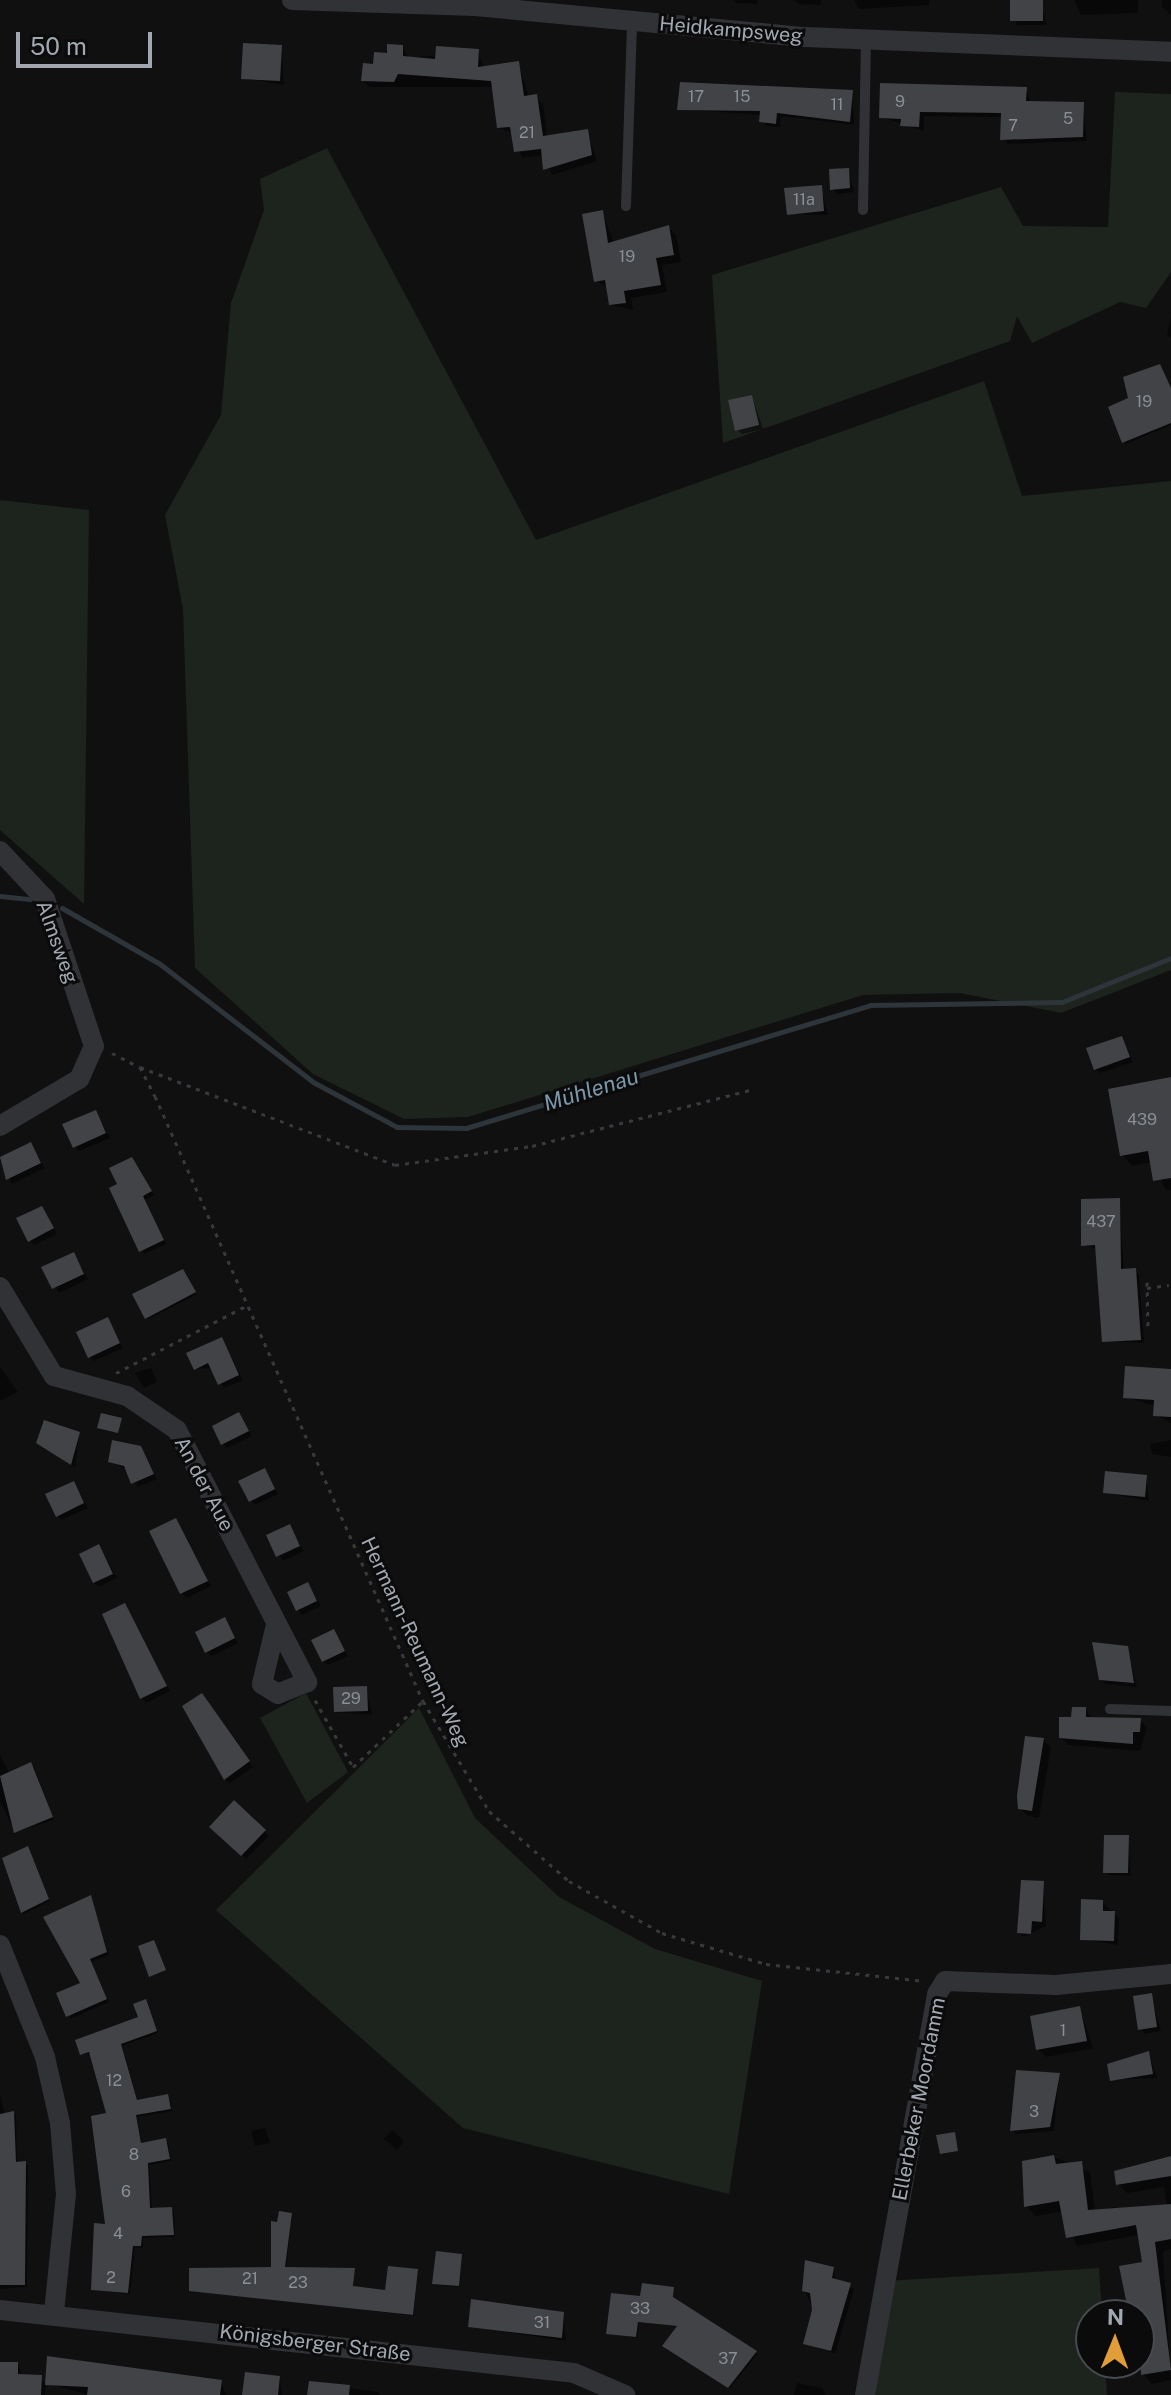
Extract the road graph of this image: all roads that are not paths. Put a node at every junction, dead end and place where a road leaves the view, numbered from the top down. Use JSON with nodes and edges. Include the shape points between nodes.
{"nodes":[{"id":1,"x":292,"y":0,"type":"edge"},
{"id":2,"x":632,"y":21,"type":"junction"},
{"id":3,"x":866,"y":40,"type":"junction"},
{"id":4,"x":1171,"y":52,"type":"edge"},
{"id":5,"x":626,"y":206,"type":"dead end"},
{"id":6,"x":863,"y":210,"type":"dead end"},
{"id":7,"x":0,"y":851,"type":"edge"},
{"id":8,"x":0,"y":1126,"type":"edge"},
{"id":9,"x":0,"y":1287,"type":"edge"},
{"id":10,"x":276,"y":1625,"type":"junction"},
{"id":11,"x":1110,"y":1709,"type":"dead end"},
{"id":12,"x":1171,"y":1711,"type":"edge"},
{"id":13,"x":0,"y":1945,"type":"edge"},
{"id":14,"x":1171,"y":1974,"type":"edge"},
{"id":15,"x":0,"y":2310,"type":"edge"},
{"id":16,"x":54,"y":2313,"type":"junction"},
{"id":17,"x":625,"y":2395,"type":"edge"},
{"id":18,"x":865,"y":2395,"type":"edge"}],
"edges":[{"from":1,"to":2,"type":"street","name":"Heidkampsweg"},
{"from":2,"to":3,"type":"street","name":"Heidkampsweg"},
{"from":2,"to":5,"type":"lane"},
{"from":3,"to":4,"type":"street","name":"Heidkampsweg"},
{"from":3,"to":6,"type":"lane"},
{"from":7,"to":8,"type":"street","name":"Almsweg","via":[[45,899],[94,1046],[79,1079]]},
{"from":9,"to":10,"type":"street","name":"An der Aue","via":[[54,1376],[127,1396],[177,1430]]},
{"from":10,"to":10,"type":"street","name":"An der Aue","via":[[307,1682],[278,1694],[262,1684]]},
{"from":11,"to":12,"type":"lane"},
{"from":13,"to":16,"type":"street","via":[[37,2032],[60,2123],[66,2194]]},
{"from":14,"to":18,"type":"street","name":"Ellerbeker Moordamm","via":[[1056,1985],[945,1981],[937,1994]]},
{"from":15,"to":16,"type":"street","name":"Königsberger Straße"},
{"from":16,"to":17,"type":"street","name":"Königsberger Straße","via":[[574,2373]]}]}
